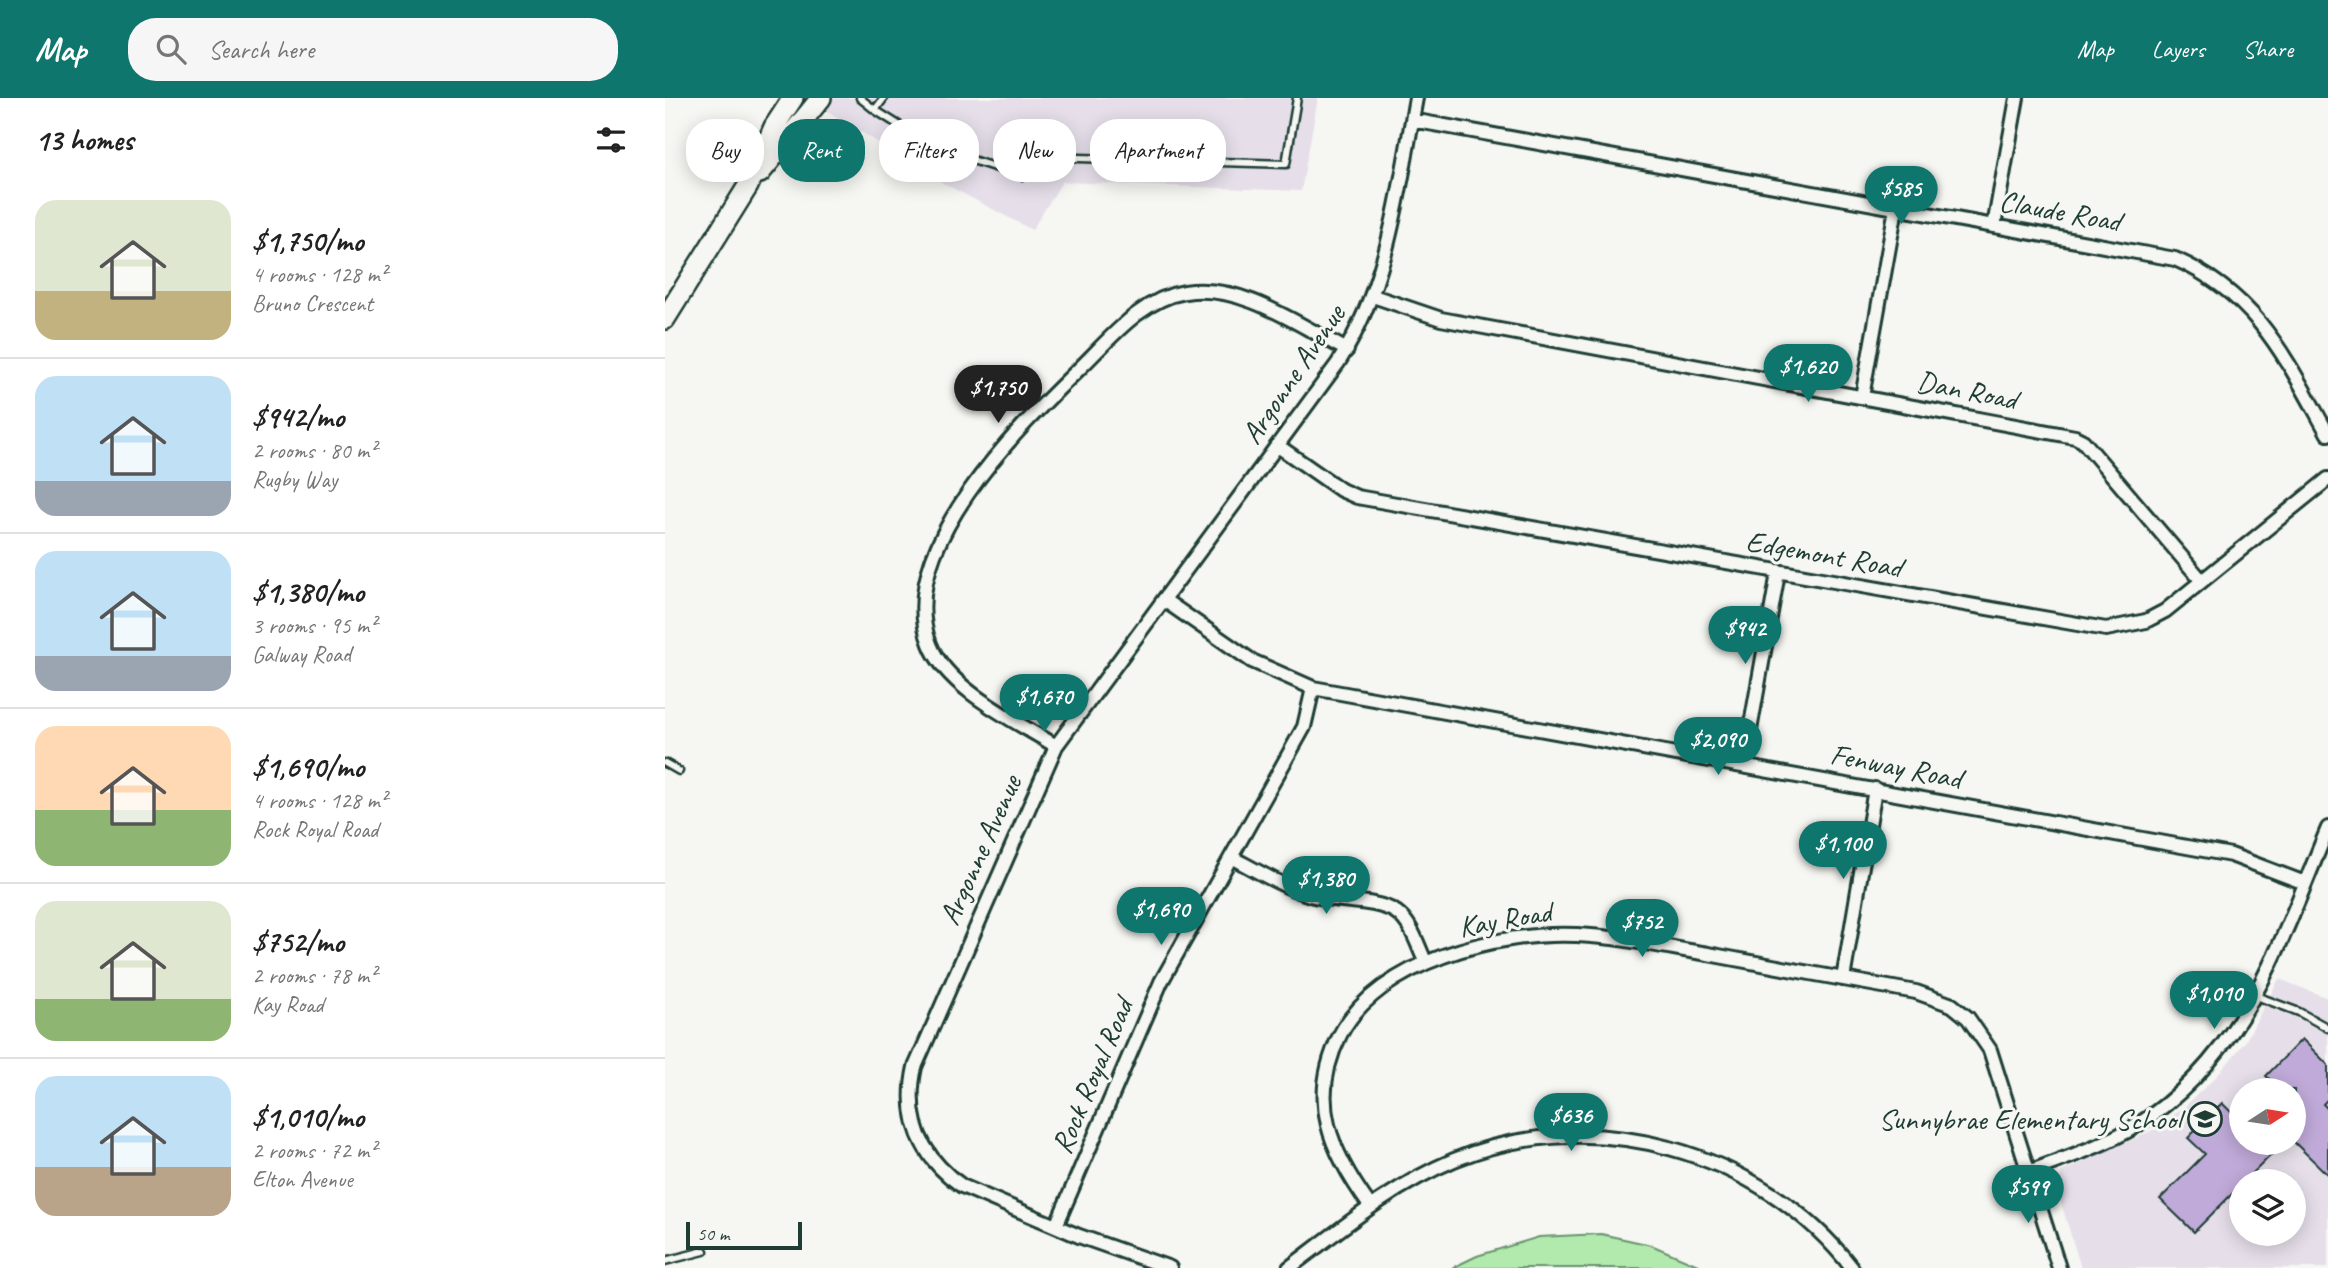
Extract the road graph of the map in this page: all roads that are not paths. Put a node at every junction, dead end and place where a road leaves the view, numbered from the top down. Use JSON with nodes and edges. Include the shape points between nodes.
{"nodes":[{"id":1,"x":793,"y":98,"type":"edge"},
{"id":2,"x":821,"y":98,"type":"edge"},
{"id":3,"x":860,"y":98,"type":"edge"},
{"id":4,"x":884,"y":98,"type":"edge"},
{"id":5,"x":1297,"y":98,"type":"edge"},
{"id":6,"x":1416,"y":98,"type":"edge"},
{"id":7,"x":2017,"y":98,"type":"edge"},
{"id":8,"x":875,"y":110,"type":"junction"},
{"id":9,"x":1412,"y":120,"type":"junction"},
{"id":10,"x":748,"y":186,"type":"junction"},
{"id":11,"x":1896,"y":208,"type":"junction"},
{"id":12,"x":1994,"y":226,"type":"junction"},
{"id":13,"x":1373,"y":296,"type":"junction"},
{"id":14,"x":667,"y":313,"type":"edge"},
{"id":15,"x":1347,"y":350,"type":"junction"},
{"id":16,"x":1862,"y":397,"type":"junction"},
{"id":17,"x":2328,"y":434,"type":"edge"},
{"id":18,"x":1278,"y":446,"type":"junction"},
{"id":19,"x":2328,"y":479,"type":"edge"},
{"id":20,"x":1778,"y":573,"type":"junction"},
{"id":21,"x":2203,"y":581,"type":"junction"},
{"id":22,"x":1164,"y":600,"type":"junction"},
{"id":23,"x":1313,"y":688,"type":"junction"},
{"id":24,"x":1056,"y":746,"type":"junction"},
{"id":25,"x":665,"y":763,"type":"edge"},
{"id":26,"x":1744,"y":764,"type":"junction"},
{"id":27,"x":679,"y":771,"type":"dead end"},
{"id":28,"x":1875,"y":789,"type":"junction"},
{"id":29,"x":2328,"y":828,"type":"edge"},
{"id":30,"x":1231,"y":857,"type":"junction"},
{"id":31,"x":2305,"y":883,"type":"junction"},
{"id":32,"x":1426,"y":964,"type":"junction"},
{"id":33,"x":1843,"y":979,"type":"junction"},
{"id":34,"x":2256,"y":996,"type":"junction"},
{"id":35,"x":2328,"y":1028,"type":"edge"},
{"id":36,"x":2029,"y":1172,"type":"junction"},
{"id":37,"x":1370,"y":1206,"type":"junction"},
{"id":38,"x":1056,"y":1226,"type":"junction"},
{"id":39,"x":703,"y":1251,"type":"dead end"},
{"id":40,"x":665,"y":1261,"type":"edge"},
{"id":41,"x":1146,"y":1264,"type":"edge"},
{"id":42,"x":1170,"y":1268,"type":"edge"},
{"id":43,"x":1289,"y":1268,"type":"edge"},
{"id":44,"x":1852,"y":1268,"type":"edge"},
{"id":45,"x":2059,"y":1268,"type":"edge"}],
"edges":[{"from":1,"to":10,"type":"main road","via":[[774,127]]},
{"from":2,"to":10,"type":"main road"},
{"from":3,"to":8,"type":"lane"},
{"from":4,"to":8,"type":"lane"},
{"from":5,"to":8,"type":"lane","via":[[1286,164],[1043,157],[1022,177],[935,148]]},
{"from":6,"to":9,"type":"street","name":"Argonne Avenue"},
{"from":7,"to":12,"type":"street"},
{"from":9,"to":11,"type":"street","name":"Claude Road"},
{"from":9,"to":13,"type":"street","name":"Argonne Avenue","via":[[1390,237]]},
{"from":10,"to":14,"type":"main road"},
{"from":11,"to":12,"type":"street","name":"Claude Road"},
{"from":11,"to":16,"type":"street"},
{"from":12,"to":17,"type":"street","name":"Claude Road","via":[[2175,259],[2220,282],[2261,321]]},
{"from":13,"to":15,"type":"street","name":"Argonne Avenue"},
{"from":13,"to":16,"type":"street","name":"Dan Road","via":[[1441,319]]},
{"from":15,"to":18,"type":"street","name":"Argonne Avenue"},
{"from":15,"to":24,"type":"street","via":[[1243,298],[1223,292],[1183,292],[1132,318],[992,458],[936,555],[925,589],[925,629],[950,675]]},
{"from":16,"to":21,"type":"street","name":"Dan Road","via":[[2084,441]]},
{"from":18,"to":20,"type":"street","name":"Edgemont Road","via":[[1357,497]]},
{"from":18,"to":22,"type":"street","name":"Argonne Avenue"},
{"from":19,"to":21,"type":"street","name":"Edgemont Road"},
{"from":20,"to":21,"type":"street","name":"Edgemont Road","via":[[2106,629],[2146,621]]},
{"from":20,"to":26,"type":"street"},
{"from":22,"to":23,"type":"street","name":"Fenway Road","via":[[1252,661]]},
{"from":22,"to":24,"type":"street","name":"Argonne Avenue"},
{"from":23,"to":26,"type":"street","name":"Fenway Road"},
{"from":23,"to":30,"type":"street","name":"Rock Royal Road","via":[[1304,727]]},
{"from":24,"to":38,"type":"street","name":"Argonne Avenue","via":[[915,1067],[910,1103],[922,1145],[946,1175]]},
{"from":25,"to":27,"type":"lane"},
{"from":26,"to":28,"type":"street","name":"Fenway Road"},
{"from":28,"to":31,"type":"street","name":"Fenway Road","via":[[2231,855]]},
{"from":28,"to":33,"type":"street"},
{"from":29,"to":31,"type":"street"},
{"from":30,"to":32,"type":"street","via":[[1310,894],[1394,911],[1408,926]]},
{"from":30,"to":38,"type":"street","name":"Rock Royal Road","via":[[1161,982]]},
{"from":31,"to":34,"type":"street"},
{"from":32,"to":33,"type":"street","name":"Kay Road","via":[[1501,940],[1575,934]]},
{"from":32,"to":37,"type":"street","name":"Kay Road","via":[[1393,980],[1360,1007],[1345,1026],[1328,1068],[1325,1113],[1329,1134],[1346,1173]]},
{"from":33,"to":36,"type":"street","name":"Kay Road","via":[[1931,996],[1968,1018],[1990,1050]]},
{"from":34,"to":35,"type":"lane"},
{"from":34,"to":36,"type":"street","via":[[2211,1061],[2164,1106],[2104,1143]]},
{"from":36,"to":45,"type":"street","name":"Kay Road"},
{"from":37,"to":43,"type":"street"},
{"from":37,"to":44,"type":"street","via":[[1429,1172],[1490,1148],[1555,1136],[1626,1139],[1696,1155],[1734,1171],[1799,1214]]},
{"from":38,"to":41,"type":"street","name":"Argonne Avenue"},
{"from":39,"to":40,"type":"lane"},
{"from":41,"to":42,"type":"street","name":"Argonne Avenue"}]}
